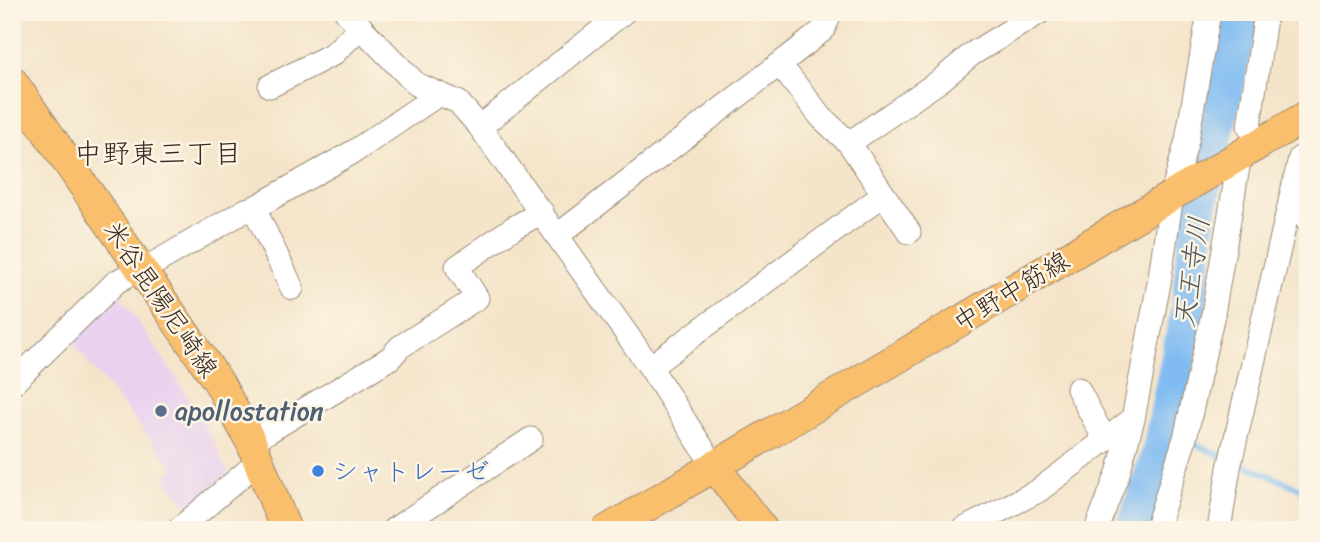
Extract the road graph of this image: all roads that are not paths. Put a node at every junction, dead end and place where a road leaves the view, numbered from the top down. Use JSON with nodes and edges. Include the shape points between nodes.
{"nodes":[{"id":1,"x":624,"y":12,"type":"edge"},
{"id":2,"x":831,"y":12,"type":"edge"},
{"id":3,"x":1040,"y":12,"type":"edge"},
{"id":4,"x":1209,"y":12,"type":"edge"},
{"id":5,"x":1266,"y":12,"type":"edge"},
{"id":6,"x":354,"y":20,"type":"edge"},
{"id":7,"x":780,"y":65,"type":"junction"},
{"id":8,"x":12,"y":81,"type":"edge"},
{"id":9,"x":270,"y":86,"type":"dead end"},
{"id":10,"x":439,"y":94,"type":"junction"},
{"id":11,"x":1308,"y":115,"type":"edge"},
{"id":12,"x":480,"y":127,"type":"junction"},
{"id":13,"x":849,"y":143,"type":"junction"},
{"id":14,"x":1252,"y":148,"type":"junction"},
{"id":15,"x":1304,"y":163,"type":"edge"},
{"id":16,"x":1293,"y":188,"type":"junction"},
{"id":17,"x":1177,"y":192,"type":"junction"},
{"id":18,"x":883,"y":195,"type":"junction"},
{"id":19,"x":254,"y":208,"type":"junction"},
{"id":20,"x":542,"y":212,"type":"junction"},
{"id":21,"x":1308,"y":222,"type":"edge"},
{"id":22,"x":909,"y":232,"type":"dead end"},
{"id":23,"x":558,"y":235,"type":"junction"},
{"id":24,"x":142,"y":269,"type":"junction"},
{"id":25,"x":292,"y":288,"type":"dead end"},
{"id":26,"x":650,"y":367,"type":"junction"},
{"id":27,"x":12,"y":384,"type":"edge"},
{"id":28,"x":1078,"y":389,"type":"dead end"},
{"id":29,"x":1133,"y":419,"type":"junction"},
{"id":30,"x":531,"y":439,"type":"dead end"},
{"id":31,"x":1105,"y":440,"type":"junction"},
{"id":32,"x":255,"y":452,"type":"junction"},
{"id":33,"x":714,"y":466,"type":"junction"},
{"id":34,"x":421,"y":522,"type":"edge"},
{"id":35,"x":178,"y":530,"type":"edge"},
{"id":36,"x":286,"y":530,"type":"edge"},
{"id":37,"x":393,"y":530,"type":"edge"},
{"id":38,"x":607,"y":530,"type":"edge"},
{"id":39,"x":763,"y":530,"type":"edge"},
{"id":40,"x":962,"y":530,"type":"edge"},
{"id":41,"x":1096,"y":530,"type":"edge"},
{"id":42,"x":1156,"y":530,"type":"edge"},
{"id":43,"x":1219,"y":530,"type":"edge"}],
"edges":[{"from":1,"to":12,"type":"street"},
{"from":2,"to":7,"type":"street","via":[[822,30]]},
{"from":3,"to":13,"type":"street","via":[[972,54]]},
{"from":4,"to":17,"type":"street"},
{"from":5,"to":14,"type":"street","via":[[1249,127]]},
{"from":6,"to":9,"type":"street","via":[[333,54]]},
{"from":6,"to":10,"type":"street","via":[[416,84]]},
{"from":7,"to":13,"type":"street","via":[[821,118]]},
{"from":7,"to":23,"type":"street"},
{"from":8,"to":24,"type":"main road","name":"米谷昆陽尼崎線"},
{"from":10,"to":12,"type":"street","via":[[458,103]]},
{"from":10,"to":19,"type":"street","via":[[355,151]]},
{"from":11,"to":14,"type":"main road","name":"中野中筋線"},
{"from":12,"to":20,"type":"street"},
{"from":13,"to":18,"type":"street"},
{"from":14,"to":15,"type":"street"},
{"from":14,"to":17,"type":"main road","name":"中野中筋線"},
{"from":14,"to":42,"type":"street","via":[[1184,441]]},
{"from":15,"to":16,"type":"street"},
{"from":16,"to":21,"type":"street"},
{"from":16,"to":43,"type":"street"},
{"from":17,"to":29,"type":"street"},
{"from":17,"to":33,"type":"main road","name":"中野中筋線"},
{"from":18,"to":22,"type":"street"},
{"from":18,"to":26,"type":"street"},
{"from":19,"to":24,"type":"street"},
{"from":19,"to":25,"type":"street"},
{"from":20,"to":23,"type":"street"},
{"from":20,"to":32,"type":"street","via":[[457,267],[477,298],[400,346],[390,358]]},
{"from":23,"to":26,"type":"street"},
{"from":24,"to":27,"type":"street","via":[[116,282]]},
{"from":24,"to":32,"type":"main road","name":"米谷昆陽尼崎線","via":[[219,383]]},
{"from":26,"to":33,"type":"street"},
{"from":28,"to":31,"type":"street"},
{"from":29,"to":31,"type":"street"},
{"from":29,"to":41,"type":"street"},
{"from":30,"to":34,"type":"street","via":[[496,455]]},
{"from":31,"to":40,"type":"street","via":[[1038,491]]},
{"from":32,"to":35,"type":"street"},
{"from":32,"to":36,"type":"main road","name":"米谷昆陽尼崎線"},
{"from":33,"to":38,"type":"main road"},
{"from":33,"to":39,"type":"main road"},
{"from":34,"to":37,"type":"street"}]}
